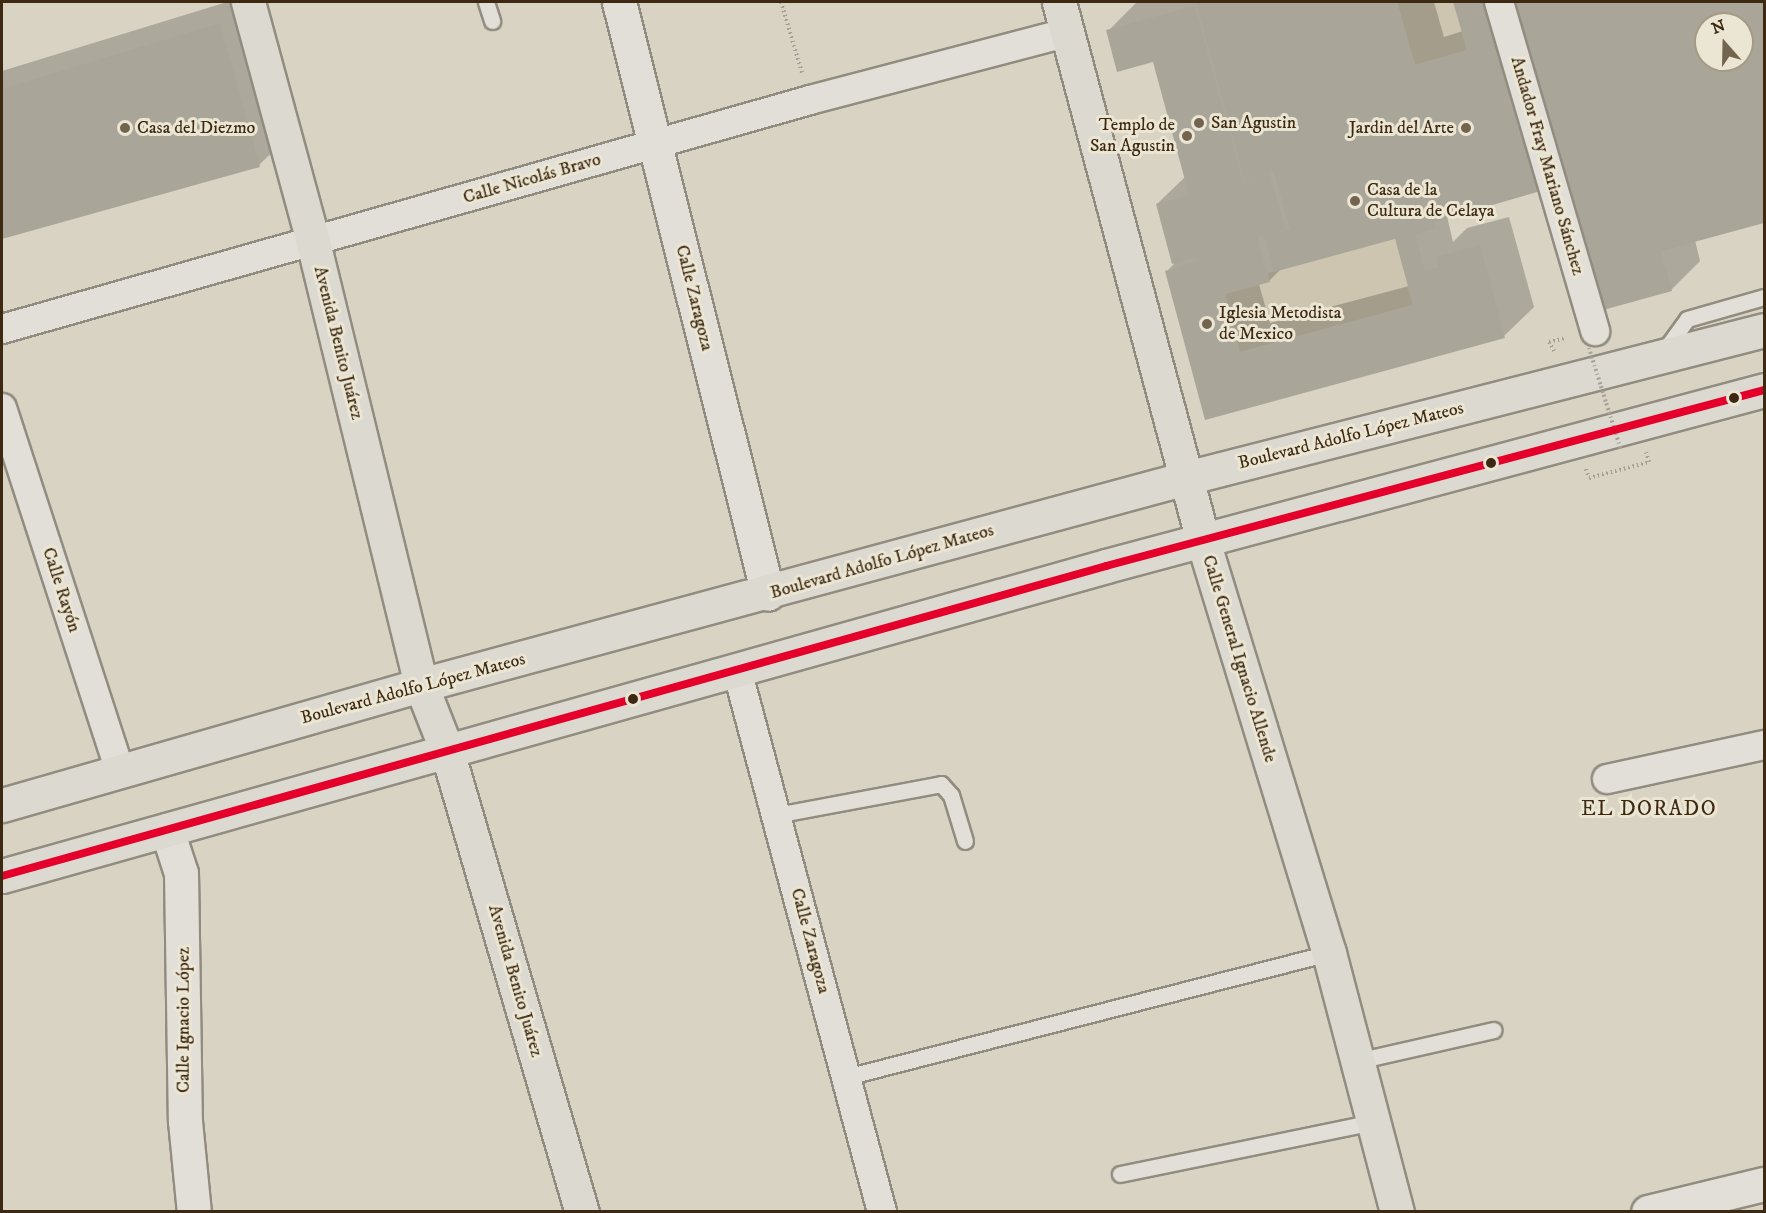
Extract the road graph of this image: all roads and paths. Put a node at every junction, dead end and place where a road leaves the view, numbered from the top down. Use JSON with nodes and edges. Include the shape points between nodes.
{"nodes":[{"id":1,"x":248,"y":2,"type":"edge"},
{"id":2,"x":486,"y":2,"type":"edge"},
{"id":3,"x":619,"y":2,"type":"edge"},
{"id":4,"x":782,"y":2,"type":"edge"},
{"id":5,"x":1499,"y":2,"type":"edge"},
{"id":6,"x":1066,"y":11,"type":"edge"},
{"id":7,"x":492,"y":21,"type":"dead end"},
{"id":8,"x":810,"y":100,"type":"junction"},
{"id":9,"x":655,"y":144,"type":"junction"},
{"id":10,"x":313,"y":242,"type":"junction"},
{"id":11,"x":1764,"y":297,"type":"edge"},
{"id":12,"x":2,"y":329,"type":"edge"},
{"id":13,"x":1764,"y":330,"type":"edge"},
{"id":14,"x":1592,"y":339,"type":"joint"},
{"id":15,"x":1660,"y":358,"type":"junction"},
{"id":16,"x":1764,"y":390,"type":"edge"},
{"id":17,"x":2,"y":408,"type":"edge"},
{"id":18,"x":1621,"y":450,"type":"dead end"},
{"id":19,"x":1186,"y":478,"type":"junction"},
{"id":20,"x":1203,"y":541,"type":"junction"},
{"id":21,"x":768,"y":594,"type":"junction"},
{"id":22,"x":737,"y":670,"type":"junction"},
{"id":23,"x":421,"y":686,"type":"junction"},
{"id":24,"x":1764,"y":745,"type":"edge"},
{"id":25,"x":447,"y":751,"type":"junction"},
{"id":26,"x":120,"y":771,"type":"junction"},
{"id":27,"x":1607,"y":779,"type":"dead end"},
{"id":28,"x":2,"y":805,"type":"edge"},
{"id":29,"x":776,"y":815,"type":"junction"},
{"id":30,"x":167,"y":830,"type":"junction"},
{"id":31,"x":965,"y":841,"type":"dead end"},
{"id":32,"x":2,"y":876,"type":"edge"},
{"id":33,"x":1329,"y":953,"type":"junction"},
{"id":34,"x":1494,"y":1030,"type":"dead end"},
{"id":35,"x":1357,"y":1061,"type":"junction"},
{"id":36,"x":846,"y":1077,"type":"junction"},
{"id":37,"x":1373,"y":1122,"type":"junction"},
{"id":38,"x":1120,"y":1174,"type":"dead end"},
{"id":39,"x":1764,"y":1184,"type":"edge"},
{"id":40,"x":194,"y":1212,"type":"edge"},
{"id":41,"x":582,"y":1212,"type":"edge"},
{"id":42,"x":882,"y":1212,"type":"edge"},
{"id":43,"x":1397,"y":1212,"type":"edge"},
{"id":44,"x":1648,"y":1212,"type":"edge"}],
"edges":[{"from":1,"to":10,"type":"main road","name":"Avenida Benito Juárez"},
{"from":2,"to":7,"type":"lane"},
{"from":3,"to":9,"type":"street","name":"Calle Zaragoza"},
{"from":4,"to":8,"type":"path"},
{"from":5,"to":14,"type":"street","name":"Andador Fray Mariano Sánchez"},
{"from":6,"to":8,"type":"street","name":"Calle Nicolás Bravo"},
{"from":6,"to":19,"type":"main road","name":"Calle General Ignacio Allende"},
{"from":8,"to":9,"type":"street","name":"Calle Nicolás Bravo"},
{"from":9,"to":10,"type":"street","name":"Calle Nicolás Bravo"},
{"from":9,"to":21,"type":"street","name":"Calle Zaragoza"},
{"from":10,"to":12,"type":"street","name":"Calle Nicolás Bravo"},
{"from":10,"to":23,"type":"main road","name":"Avenida Benito Juárez"},
{"from":11,"to":15,"type":"lane","via":[[1687,319]]},
{"from":13,"to":15,"type":"main road","name":"Boulevard Adolfo López Mateos"},
{"from":14,"to":18,"type":"path","bridge":true},
{"from":15,"to":19,"type":"main road","name":"Boulevard Adolfo López Mateos"},
{"from":16,"to":20,"type":"main road"},
{"from":17,"to":26,"type":"street","name":"Calle Rayón"},
{"from":19,"to":20,"type":"main road","name":"Calle General Ignacio Allende"},
{"from":19,"to":21,"type":"main road","name":"Boulevard Adolfo López Mateos"},
{"from":20,"to":22,"type":"main road"},
{"from":20,"to":33,"type":"main road","name":"Calle General Ignacio Allende"},
{"from":21,"to":23,"type":"main road","name":"Boulevard Adolfo López Mateos"},
{"from":22,"to":25,"type":"main road"},
{"from":22,"to":29,"type":"street","name":"Calle Zaragoza"},
{"from":23,"to":25,"type":"main road","name":"Avenida Benito Juárez"},
{"from":23,"to":26,"type":"main road","name":"Boulevard Adolfo López Mateos"},
{"from":24,"to":27,"type":"street"},
{"from":25,"to":30,"type":"main road"},
{"from":25,"to":41,"type":"main road","name":"Avenida Benito Juárez"},
{"from":26,"to":28,"type":"main road","name":"Boulevard Adolfo López Mateos"},
{"from":29,"to":31,"type":"lane","via":[[941,784],[951,795]]},
{"from":29,"to":36,"type":"street","name":"Calle Zaragoza"},
{"from":30,"to":32,"type":"main road"},
{"from":30,"to":40,"type":"street","name":"Calle Ignacio López","via":[[181,873],[185,1121]]},
{"from":33,"to":35,"type":"main road","name":"Calle General Ignacio Allende"},
{"from":33,"to":36,"type":"lane"},
{"from":34,"to":35,"type":"lane"},
{"from":35,"to":37,"type":"main road","name":"Calle General Ignacio Allende"},
{"from":36,"to":42,"type":"street","name":"Calle Zaragoza"},
{"from":37,"to":38,"type":"lane"},
{"from":37,"to":43,"type":"main road","name":"Calle General Ignacio Allende"},
{"from":39,"to":44,"type":"street"}]}
